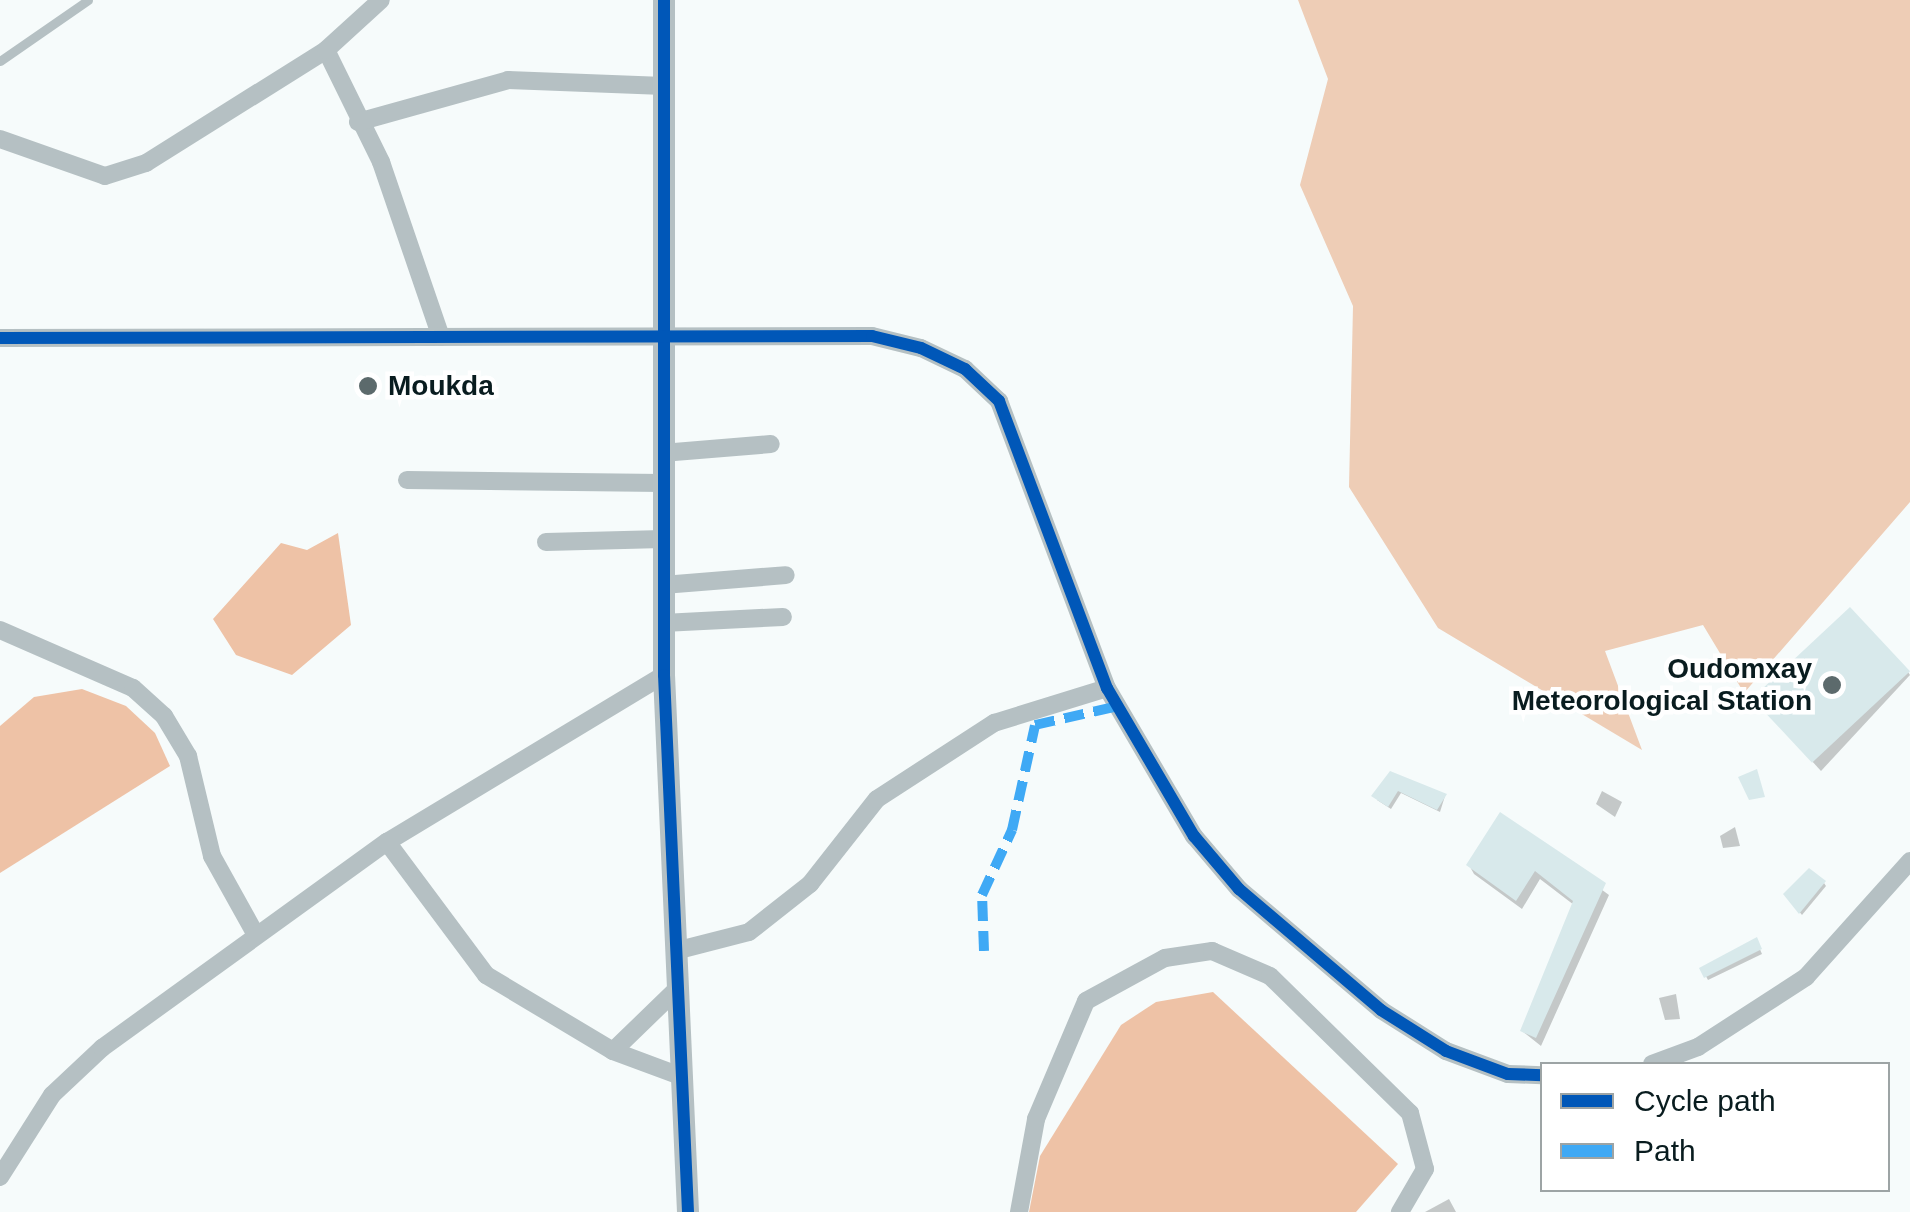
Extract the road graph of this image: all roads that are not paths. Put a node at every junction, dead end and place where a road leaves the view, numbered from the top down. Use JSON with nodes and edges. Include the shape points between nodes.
{"nodes":[{"id":1,"x":88,"y":0,"type":"edge"},
{"id":2,"x":381,"y":0,"type":"edge"},
{"id":3,"x":664,"y":0,"type":"edge"},
{"id":4,"x":326,"y":50,"type":"junction"},
{"id":5,"x":0,"y":61,"type":"edge"},
{"id":6,"x":664,"y":86,"type":"junction"},
{"id":7,"x":358,"y":122,"type":"junction"},
{"id":8,"x":0,"y":139,"type":"edge"},
{"id":9,"x":662,"y":335,"type":"junction"},
{"id":10,"x":441,"y":337,"type":"junction"},
{"id":11,"x":0,"y":338,"type":"edge"},
{"id":12,"x":771,"y":444,"type":"dead end"},
{"id":13,"x":662,"y":453,"type":"junction"},
{"id":14,"x":407,"y":480,"type":"dead end"},
{"id":15,"x":662,"y":483,"type":"junction"},
{"id":16,"x":662,"y":539,"type":"junction"},
{"id":17,"x":546,"y":542,"type":"dead end"},
{"id":18,"x":786,"y":576,"type":"dead end"},
{"id":19,"x":663,"y":585,"type":"junction"},
{"id":20,"x":783,"y":616,"type":"dead end"},
{"id":21,"x":663,"y":624,"type":"junction"},
{"id":22,"x":0,"y":630,"type":"edge"},
{"id":23,"x":664,"y":675,"type":"junction"},
{"id":24,"x":1107,"y":688,"type":"junction"},
{"id":25,"x":386,"y":842,"type":"junction"},
{"id":26,"x":1910,"y":861,"type":"edge"},
{"id":27,"x":256,"y":935,"type":"junction"},
{"id":28,"x":678,"y":950,"type":"junction"},
{"id":29,"x":679,"y":987,"type":"junction"},
{"id":30,"x":614,"y":1051,"type":"junction"},
{"id":31,"x":1658,"y":1062,"type":"edge"},
{"id":32,"x":1540,"y":1076,"type":"edge"},
{"id":33,"x":682,"y":1078,"type":"junction"},
{"id":34,"x":0,"y":1176,"type":"edge"},
{"id":35,"x":688,"y":1212,"type":"edge"},
{"id":36,"x":1019,"y":1212,"type":"edge"},
{"id":37,"x":1400,"y":1212,"type":"edge"}],
"edges":[{"from":1,"to":5,"type":"lane"},
{"from":2,"to":4,"type":"street"},
{"from":3,"to":6,"type":"street"},
{"from":4,"to":7,"type":"street"},
{"from":4,"to":8,"type":"street","via":[[146,163],[104,176]]},
{"from":6,"to":7,"type":"street","via":[[508,80]]},
{"from":6,"to":9,"type":"street"},
{"from":7,"to":10,"type":"street","via":[[394,196]]},
{"from":9,"to":10,"type":"street"},
{"from":9,"to":13,"type":"street"},
{"from":9,"to":24,"type":"street","via":[[872,336],[965,369],[1016,434]]},
{"from":10,"to":11,"type":"street"},
{"from":12,"to":13,"type":"street"},
{"from":13,"to":15,"type":"street"},
{"from":14,"to":15,"type":"street"},
{"from":15,"to":16,"type":"street"},
{"from":16,"to":17,"type":"street"},
{"from":16,"to":19,"type":"street"},
{"from":18,"to":19,"type":"street"},
{"from":19,"to":21,"type":"street"},
{"from":20,"to":21,"type":"street"},
{"from":21,"to":23,"type":"street"},
{"from":22,"to":27,"type":"street","via":[[133,688],[164,716],[188,756],[212,856]]},
{"from":23,"to":25,"type":"street"},
{"from":23,"to":28,"type":"street"},
{"from":24,"to":28,"type":"street","via":[[994,723],[877,798],[810,884],[749,932]]},
{"from":24,"to":32,"type":"street","via":[[1194,836],[1239,890],[1382,1010],[1446,1051],[1508,1074]]},
{"from":25,"to":27,"type":"street"},
{"from":25,"to":30,"type":"street","via":[[486,975]]},
{"from":26,"to":31,"type":"street","via":[[1806,977],[1698,1048]]},
{"from":27,"to":34,"type":"street","via":[[89,1060],[52,1095]]},
{"from":28,"to":29,"type":"street"},
{"from":29,"to":30,"type":"street"},
{"from":29,"to":33,"type":"street"},
{"from":30,"to":33,"type":"street"},
{"from":33,"to":35,"type":"street"},
{"from":36,"to":37,"type":"street","via":[[1036,1120],[1086,1001],[1165,958],[1212,951],[1270,976],[1410,1113],[1425,1168]]}]}
